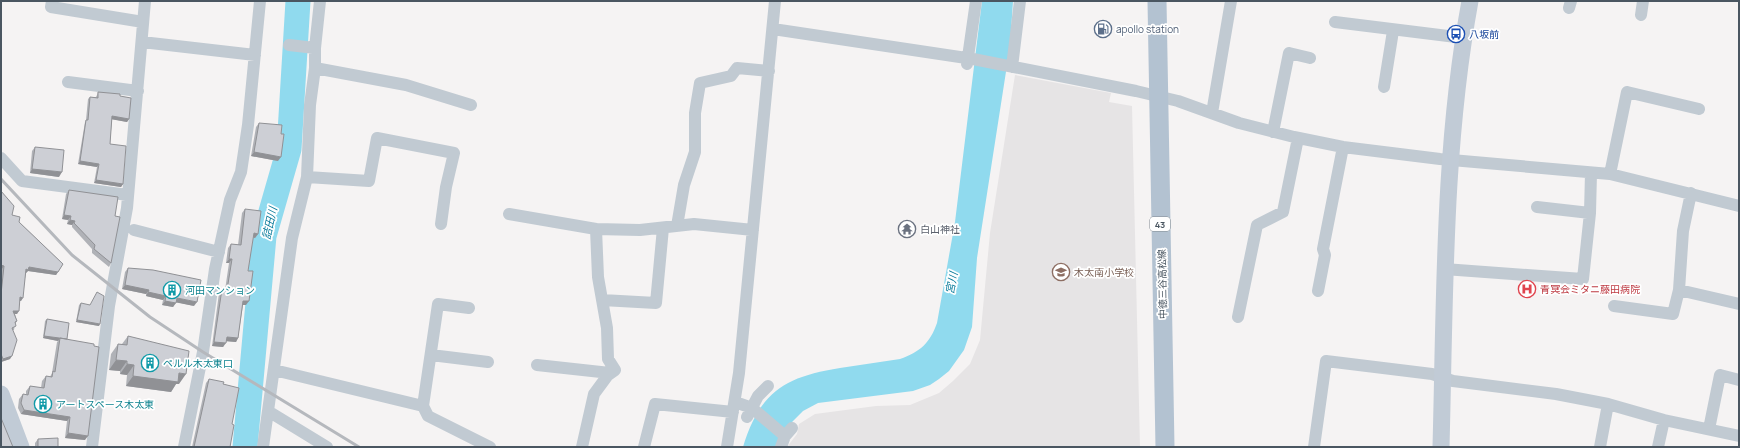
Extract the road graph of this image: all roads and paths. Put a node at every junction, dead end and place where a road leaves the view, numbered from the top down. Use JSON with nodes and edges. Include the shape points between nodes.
{"nodes":[{"id":1,"x":52,"y":1,"type":"edge"},
{"id":2,"x":145,"y":1,"type":"edge"},
{"id":3,"x":260,"y":1,"type":"edge"},
{"id":4,"x":320,"y":1,"type":"edge"},
{"id":5,"x":775,"y":1,"type":"edge"},
{"id":6,"x":976,"y":1,"type":"edge"},
{"id":7,"x":1020,"y":1,"type":"edge"},
{"id":8,"x":1157,"y":1,"type":"edge"},
{"id":9,"x":1231,"y":1,"type":"edge"},
{"id":10,"x":1470,"y":1,"type":"edge"},
{"id":11,"x":1643,"y":1,"type":"edge"},
{"id":12,"x":1641,"y":15,"type":"dead end"},
{"id":13,"x":144,"y":22,"type":"junction"},
{"id":14,"x":1335,"y":22,"type":"dead end"},
{"id":15,"x":773,"y":28,"type":"junction"},
{"id":16,"x":1393,"y":31,"type":"junction"},
{"id":17,"x":1464,"y":38,"type":"junction"},
{"id":18,"x":142,"y":42,"type":"junction"},
{"id":19,"x":289,"y":45,"type":"dead end"},
{"id":20,"x":315,"y":48,"type":"junction"},
{"id":21,"x":255,"y":55,"type":"junction"},
{"id":22,"x":1310,"y":58,"type":"dead end"},
{"id":23,"x":969,"y":61,"type":"junction"},
{"id":24,"x":1010,"y":66,"type":"junction"},
{"id":25,"x":315,"y":68,"type":"junction"},
{"id":26,"x":769,"y":71,"type":"junction"},
{"id":27,"x":68,"y":82,"type":"dead end"},
{"id":28,"x":1384,"y":87,"type":"dead end"},
{"id":29,"x":138,"y":91,"type":"junction"},
{"id":30,"x":1158,"y":97,"type":"junction"},
{"id":31,"x":472,"y":105,"type":"dead end"},
{"id":32,"x":1699,"y":109,"type":"dead end"},
{"id":33,"x":1212,"y":114,"type":"junction"},
{"id":34,"x":1272,"y":132,"type":"junction"},
{"id":35,"x":1298,"y":138,"type":"junction"},
{"id":36,"x":1343,"y":147,"type":"junction"},
{"id":37,"x":1,"y":158,"type":"edge"},
{"id":38,"x":1450,"y":159,"type":"junction"},
{"id":39,"x":1591,"y":173,"type":"junction"},
{"id":40,"x":1610,"y":174,"type":"junction"},
{"id":41,"x":307,"y":177,"type":"junction"},
{"id":42,"x":1691,"y":193,"type":"junction"},
{"id":43,"x":128,"y":196,"type":"junction"},
{"id":44,"x":1739,"y":206,"type":"edge"},
{"id":45,"x":1537,"y":207,"type":"dead end"},
{"id":46,"x":1590,"y":213,"type":"junction"},
{"id":47,"x":509,"y":214,"type":"dead end"},
{"id":48,"x":441,"y":224,"type":"dead end"},
{"id":49,"x":677,"y":226,"type":"junction"},
{"id":50,"x":663,"y":228,"type":"junction"},
{"id":51,"x":596,"y":229,"type":"junction"},
{"id":52,"x":134,"y":230,"type":"dead end"},
{"id":53,"x":753,"y":230,"type":"junction"},
{"id":54,"x":218,"y":252,"type":"junction"},
{"id":55,"x":1444,"y":269,"type":"junction"},
{"id":56,"x":1679,"y":290,"type":"junction"},
{"id":57,"x":1318,"y":291,"type":"dead end"},
{"id":58,"x":602,"y":300,"type":"junction"},
{"id":59,"x":1739,"y":304,"type":"edge"},
{"id":60,"x":1614,"y":306,"type":"dead end"},
{"id":61,"x":469,"y":308,"type":"dead end"},
{"id":62,"x":1238,"y":317,"type":"dead end"},
{"id":63,"x":430,"y":355,"type":"junction"},
{"id":64,"x":488,"y":362,"type":"dead end"},
{"id":65,"x":537,"y":365,"type":"dead end"},
{"id":66,"x":274,"y":370,"type":"junction"},
{"id":67,"x":610,"y":373,"type":"junction"},
{"id":68,"x":1443,"y":378,"type":"junction"},
{"id":69,"x":1739,"y":380,"type":"edge"},
{"id":70,"x":768,"y":386,"type":"dead end"},
{"id":71,"x":1,"y":394,"type":"edge"},
{"id":72,"x":1608,"y":404,"type":"junction"},
{"id":73,"x":423,"y":406,"type":"junction"},
{"id":74,"x":734,"y":407,"type":"junction"},
{"id":75,"x":268,"y":411,"type":"junction"},
{"id":76,"x":751,"y":412,"type":"junction"},
{"id":77,"x":1664,"y":420,"type":"junction"},
{"id":78,"x":1709,"y":429,"type":"junction"},
{"id":79,"x":785,"y":436,"type":"edge"},
{"id":80,"x":1739,"y":436,"type":"edge"},
{"id":81,"x":21,"y":447,"type":"edge"},
{"id":82,"x":92,"y":447,"type":"edge"},
{"id":83,"x":184,"y":447,"type":"edge"},
{"id":84,"x":263,"y":447,"type":"edge"},
{"id":85,"x":327,"y":447,"type":"edge"},
{"id":86,"x":490,"y":447,"type":"edge"},
{"id":87,"x":582,"y":447,"type":"edge"},
{"id":88,"x":644,"y":447,"type":"edge"},
{"id":89,"x":727,"y":447,"type":"edge"},
{"id":90,"x":1165,"y":447,"type":"edge"},
{"id":91,"x":1314,"y":447,"type":"edge"},
{"id":92,"x":1441,"y":447,"type":"edge"},
{"id":93,"x":1600,"y":447,"type":"edge"},
{"id":94,"x":1658,"y":447,"type":"edge"}],
"edges":[{"from":1,"to":13,"type":"street","via":[[51,7]]},
{"from":2,"to":13,"type":"street"},
{"from":3,"to":21,"type":"street"},
{"from":4,"to":20,"type":"street"},
{"from":5,"to":15,"type":"street"},
{"from":6,"to":23,"type":"street"},
{"from":7,"to":24,"type":"street"},
{"from":8,"to":30,"type":"main road","name":"中徳三谷高松線","number":"43"},
{"from":9,"to":33,"type":"street"},
{"from":10,"to":17,"type":"street"},
{"from":11,"to":12,"type":"street"},
{"from":13,"to":18,"type":"street"},
{"from":14,"to":16,"type":"street"},
{"from":15,"to":23,"type":"street"},
{"from":15,"to":26,"type":"street"},
{"from":16,"to":17,"type":"street"},
{"from":16,"to":28,"type":"street"},
{"from":17,"to":38,"type":"street"},
{"from":18,"to":21,"type":"street"},
{"from":18,"to":29,"type":"street"},
{"from":19,"to":20,"type":"street"},
{"from":20,"to":25,"type":"street"},
{"from":21,"to":54,"type":"street","via":[[241,172],[230,200]]},
{"from":22,"to":34,"type":"street","via":[[1288,53]]},
{"from":23,"to":24,"type":"street"},
{"from":24,"to":30,"type":"street"},
{"from":25,"to":31,"type":"street","via":[[406,85]]},
{"from":25,"to":41,"type":"street","via":[[310,105]]},
{"from":26,"to":49,"type":"street","via":[[737,68],[731,76],[700,82],[695,113],[695,152],[684,185]]},
{"from":26,"to":53,"type":"street"},
{"from":27,"to":29,"type":"street"},
{"from":29,"to":43,"type":"street"},
{"from":30,"to":33,"type":"street"},
{"from":30,"to":90,"type":"main road","name":"中徳三谷高松線","number":"43"},
{"from":32,"to":40,"type":"street","via":[[1627,92]]},
{"from":33,"to":34,"type":"street"},
{"from":34,"to":35,"type":"street"},
{"from":35,"to":36,"type":"street"},
{"from":35,"to":62,"type":"street","via":[[1283,212],[1257,225]]},
{"from":36,"to":38,"type":"street"},
{"from":36,"to":57,"type":"street","via":[[1323,249],[1325,255]]},
{"from":37,"to":43,"type":"street","via":[[22,181]]},
{"from":38,"to":39,"type":"street"},
{"from":38,"to":55,"type":"street"},
{"from":39,"to":40,"type":"street"},
{"from":39,"to":46,"type":"street"},
{"from":40,"to":42,"type":"street"},
{"from":41,"to":48,"type":"street","via":[[369,181],[377,138],[454,153]]},
{"from":41,"to":66,"type":"street","via":[[292,238]]},
{"from":42,"to":44,"type":"street"},
{"from":42,"to":56,"type":"street","via":[[1683,231]]},
{"from":43,"to":82,"type":"street","via":[[108,306]]},
{"from":45,"to":46,"type":"street"},
{"from":46,"to":55,"type":"street","via":[[1583,279]]},
{"from":47,"to":51,"type":"street"},
{"from":49,"to":50,"type":"street"},
{"from":49,"to":53,"type":"street","via":[[694,224]]},
{"from":50,"to":51,"type":"street"},
{"from":50,"to":58,"type":"street","via":[[656,303]]},
{"from":51,"to":58,"type":"street","via":[[598,277]]},
{"from":52,"to":54,"type":"street"},
{"from":53,"to":74,"type":"street"},
{"from":54,"to":83,"type":"street","via":[[204,352]]},
{"from":55,"to":68,"type":"street"},
{"from":56,"to":59,"type":"street"},
{"from":56,"to":60,"type":"street","via":[[1673,314]]},
{"from":58,"to":67,"type":"street","via":[[607,328],[608,358],[615,370]]},
{"from":61,"to":63,"type":"street","via":[[438,304]]},
{"from":63,"to":64,"type":"street"},
{"from":63,"to":73,"type":"street"},
{"from":65,"to":67,"type":"street"},
{"from":66,"to":73,"type":"street"},
{"from":66,"to":75,"type":"street"},
{"from":67,"to":87,"type":"street","via":[[594,394]]},
{"from":68,"to":72,"type":"street"},
{"from":68,"to":91,"type":"street","via":[[1432,374],[1326,361]]},
{"from":68,"to":92,"type":"street"},
{"from":69,"to":78,"type":"street","via":[[1720,375]]},
{"from":70,"to":76,"type":"street","via":[[758,396]]},
{"from":71,"to":81,"type":"street"},
{"from":72,"to":77,"type":"street"},
{"from":72,"to":93,"type":"street"},
{"from":73,"to":86,"type":"street","via":[[428,416]]},
{"from":74,"to":76,"type":"street"},
{"from":74,"to":88,"type":"street","via":[[655,404]]},
{"from":74,"to":89,"type":"street"},
{"from":75,"to":84,"type":"street"},
{"from":75,"to":85,"type":"street"},
{"from":76,"to":79,"type":"street"},
{"from":77,"to":78,"type":"street"},
{"from":77,"to":94,"type":"street"},
{"from":78,"to":80,"type":"street"}]}
